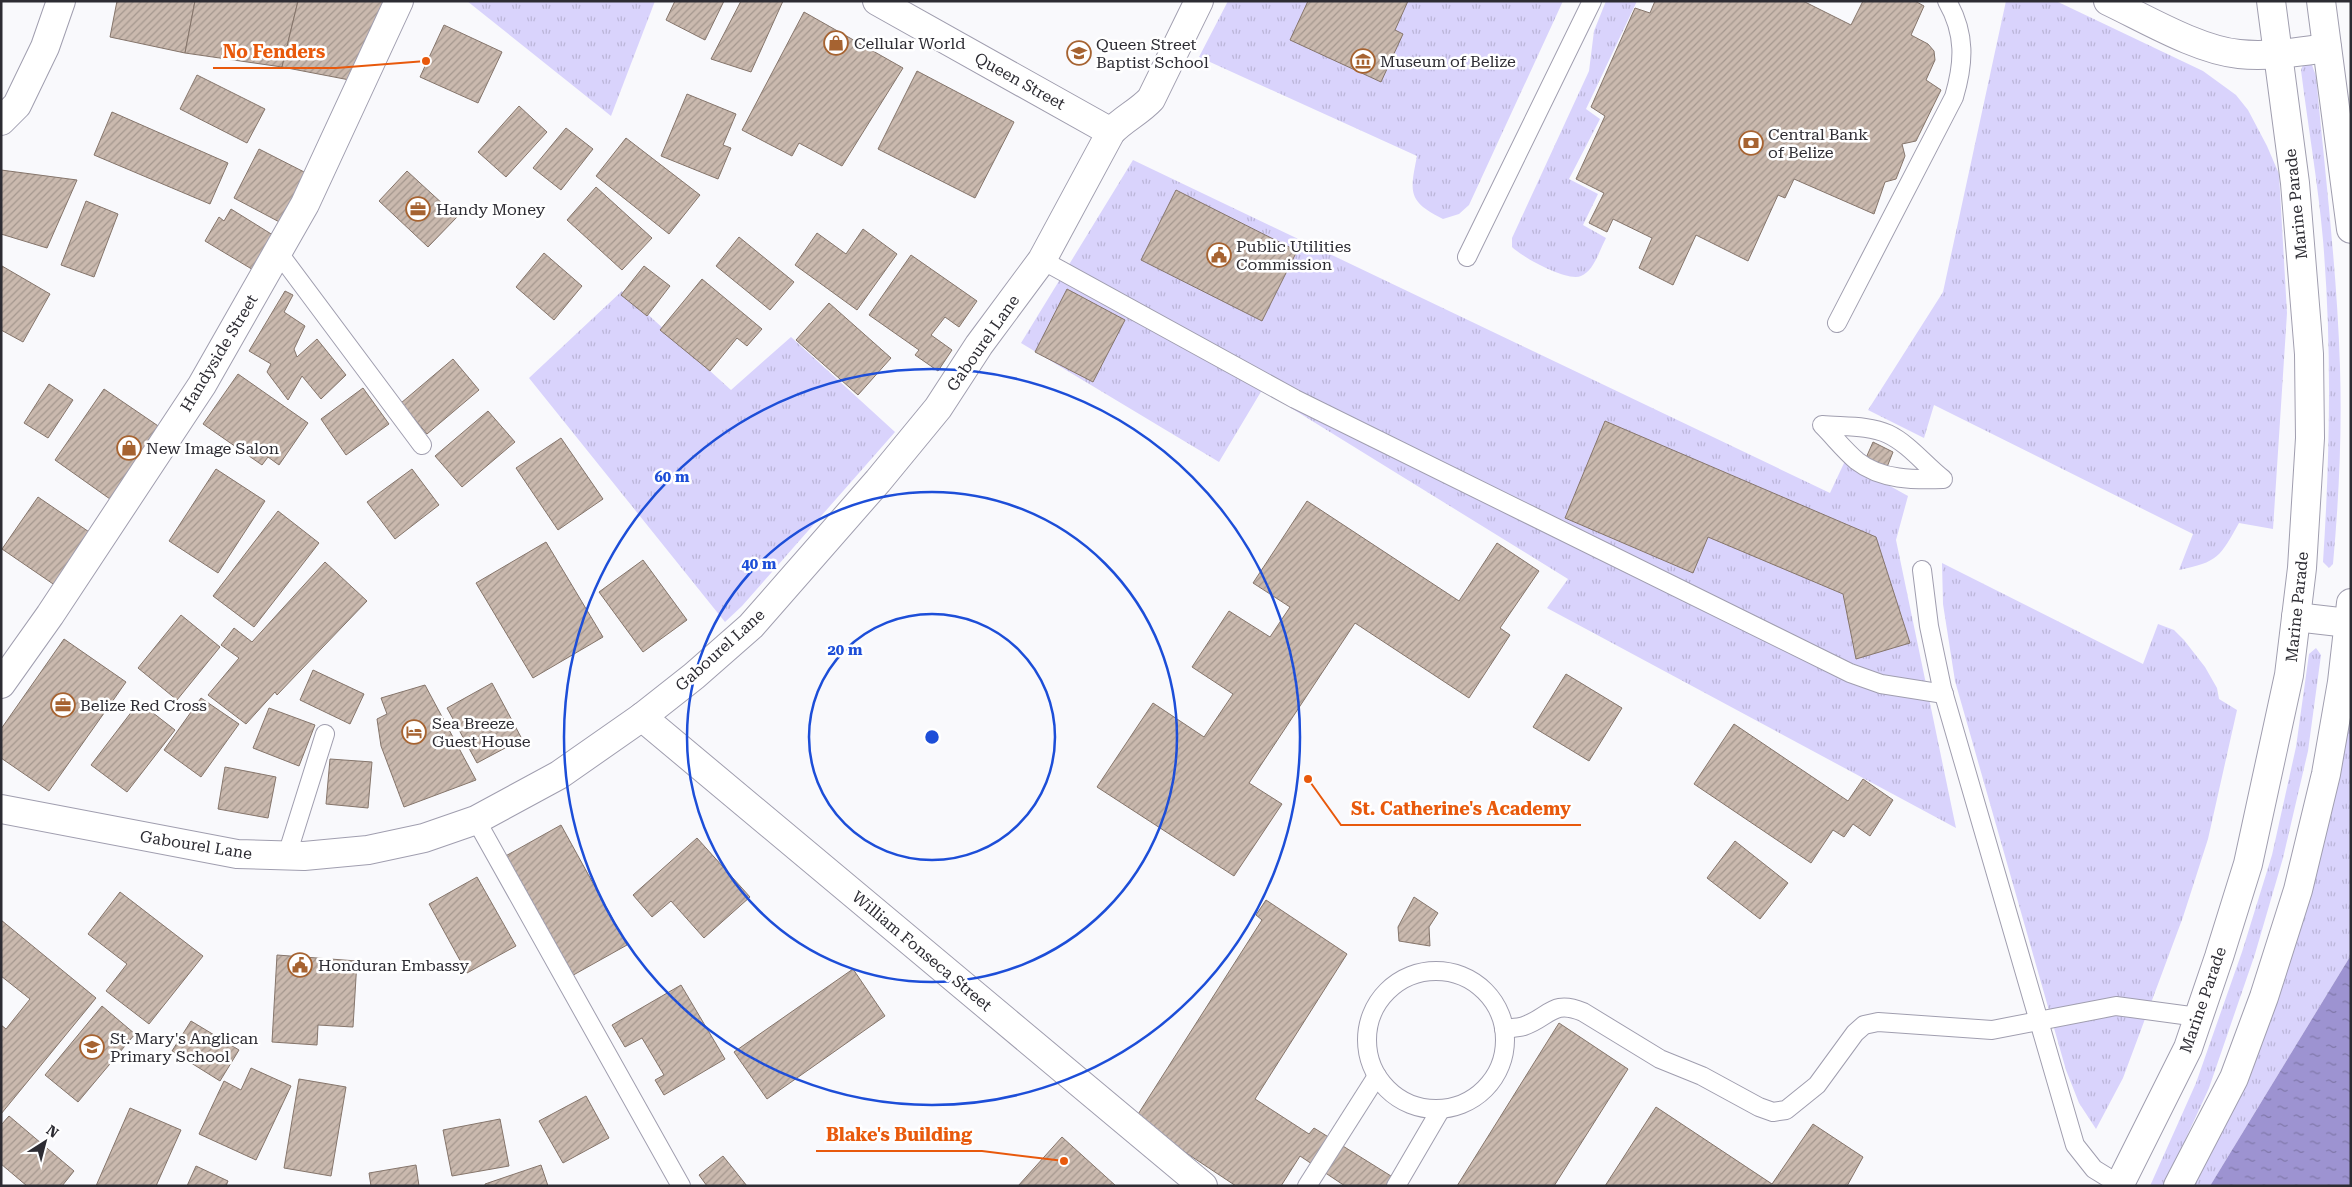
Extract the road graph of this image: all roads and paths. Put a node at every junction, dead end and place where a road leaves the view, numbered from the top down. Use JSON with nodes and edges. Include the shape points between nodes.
{"nodes":[{"id":1,"x":61,"y":1,"type":"edge"},
{"id":2,"x":399,"y":1,"type":"edge"},
{"id":3,"x":1199,"y":1,"type":"edge"},
{"id":4,"x":1592,"y":1,"type":"edge"},
{"id":5,"x":1947,"y":1,"type":"edge"},
{"id":6,"x":2108,"y":1,"type":"edge"},
{"id":7,"x":2271,"y":1,"type":"edge"},
{"id":8,"x":2322,"y":1,"type":"edge"},
{"id":9,"x":891,"y":5,"type":"edge"},
{"id":10,"x":2327,"y":48,"type":"junction"},
{"id":11,"x":2277,"y":54,"type":"junction"},
{"id":12,"x":1,"y":121,"type":"edge"},
{"id":13,"x":1111,"y":132,"type":"junction"},
{"id":14,"x":2351,"y":229,"type":"edge"},
{"id":15,"x":278,"y":252,"type":"junction"},
{"id":16,"x":1467,"y":257,"type":"dead end"},
{"id":17,"x":1042,"y":260,"type":"junction"},
{"id":18,"x":1837,"y":323,"type":"dead end"},
{"id":19,"x":1822,"y":425,"type":"joint"},
{"id":20,"x":422,"y":445,"type":"dead end"},
{"id":21,"x":1922,"y":570,"type":"dead end"},
{"id":22,"x":2350,"y":613,"type":"edge"},
{"id":23,"x":2296,"y":617,"type":"junction"},
{"id":24,"x":1,"y":684,"type":"edge"},
{"id":25,"x":1944,"y":694,"type":"junction"},
{"id":26,"x":642,"y":717,"type":"junction"},
{"id":27,"x":325,"y":734,"type":"dead end"},
{"id":28,"x":1,"y":809,"type":"edge"},
{"id":29,"x":476,"y":820,"type":"junction"},
{"id":30,"x":287,"y":855,"type":"junction"},
{"id":31,"x":2198,"y":1016,"type":"junction"},
{"id":32,"x":2040,"y":1022,"type":"junction"},
{"id":33,"x":1504,"y":1029,"type":"junction"},
{"id":34,"x":1377,"y":1076,"type":"junction"},
{"id":35,"x":1441,"y":1109,"type":"junction"},
{"id":36,"x":2119,"y":1185,"type":"edge"},
{"id":37,"x":681,"y":1186,"type":"edge"},
{"id":38,"x":1203,"y":1186,"type":"edge"},
{"id":39,"x":1307,"y":1186,"type":"edge"},
{"id":40,"x":1396,"y":1186,"type":"edge"},
{"id":41,"x":2178,"y":1186,"type":"edge"}],
"edges":[{"from":1,"to":12,"type":"street","via":[[17,105]]},
{"from":2,"to":15,"type":"street","name":"Handyside Street","via":[[305,204]]},
{"from":3,"to":13,"type":"street","name":"Gabourel Lane","via":[[1151,99]]},
{"from":4,"to":16,"type":"lane"},
{"from":5,"to":18,"type":"lane","via":[[1953,11],[1963,49],[1962,72],[1954,97]]},
{"from":6,"to":11,"type":"street","via":[[2209,47],[2239,54]]},
{"from":7,"to":11,"type":"street","name":"Marine Parade"},
{"from":8,"to":10,"type":"street"},
{"from":9,"to":13,"type":"street","name":"Queen Street"},
{"from":10,"to":11,"type":"street"},
{"from":10,"to":14,"type":"street"},
{"from":11,"to":23,"type":"street","name":"Marine Parade","via":[[2299,219],[2309,354],[2310,438]]},
{"from":13,"to":17,"type":"street","name":"Gabourel Lane"},
{"from":15,"to":20,"type":"lane"},
{"from":15,"to":24,"type":"street","name":"Handyside Street","via":[[202,385]]},
{"from":17,"to":25,"type":"lane","via":[[1295,399],[1850,674],[1881,684]]},
{"from":17,"to":26,"type":"street","name":"Gabourel Lane","via":[[979,345],[938,408],[878,481],[751,626]]},
{"from":19,"to":19,"type":"lane","via":[[1857,461],[1873,471],[1890,477],[1943,479],[1888,434],[1871,429]]},
{"from":21,"to":25,"type":"lane","via":[[1929,626]]},
{"from":22,"to":23,"type":"street"},
{"from":22,"to":41,"type":"street","via":[[2326,774],[2298,890],[2234,1078]]},
{"from":23,"to":31,"type":"street","name":"Marine Parade","via":[[2289,675],[2248,864]]},
{"from":25,"to":32,"type":"lane"},
{"from":26,"to":29,"type":"street","name":"Gabourel Lane","via":[[559,775]]},
{"from":26,"to":38,"type":"street","name":"William Fonseca Street"},
{"from":27,"to":30,"type":"lane"},
{"from":28,"to":30,"type":"street","name":"Gabourel Lane","via":[[236,854]]},
{"from":29,"to":30,"type":"street","name":"Gabourel Lane","via":[[424,838],[368,850]]},
{"from":29,"to":37,"type":"lane"},
{"from":31,"to":32,"type":"lane","via":[[2116,1006]]},
{"from":31,"to":36,"type":"street","name":"Marine Parade","via":[[2188,1048]]},
{"from":32,"to":33,"type":"lane","via":[[1992,1030],[1878,1022],[1864,1026],[1855,1033],[1817,1085],[1786,1110],[1773,1112],[1660,1059],[1583,1012],[1569,1007],[1559,1007],[1522,1027]]},
{"from":32,"to":36,"type":"lane","via":[[2075,1145],[2094,1169]]},
{"from":33,"to":34,"type":"lane","via":[[1492,999],[1476,982],[1455,973],[1432,970],[1410,975],[1391,986],[1376,1003],[1367,1024],[1366,1046]]},
{"from":33,"to":35,"type":"lane","via":[[1506,1043],[1501,1066],[1489,1086],[1471,1101]]},
{"from":34,"to":35,"type":"lane","via":[[1385,1088],[1403,1102],[1426,1109]]},
{"from":34,"to":39,"type":"lane"},
{"from":35,"to":40,"type":"lane"}]}
